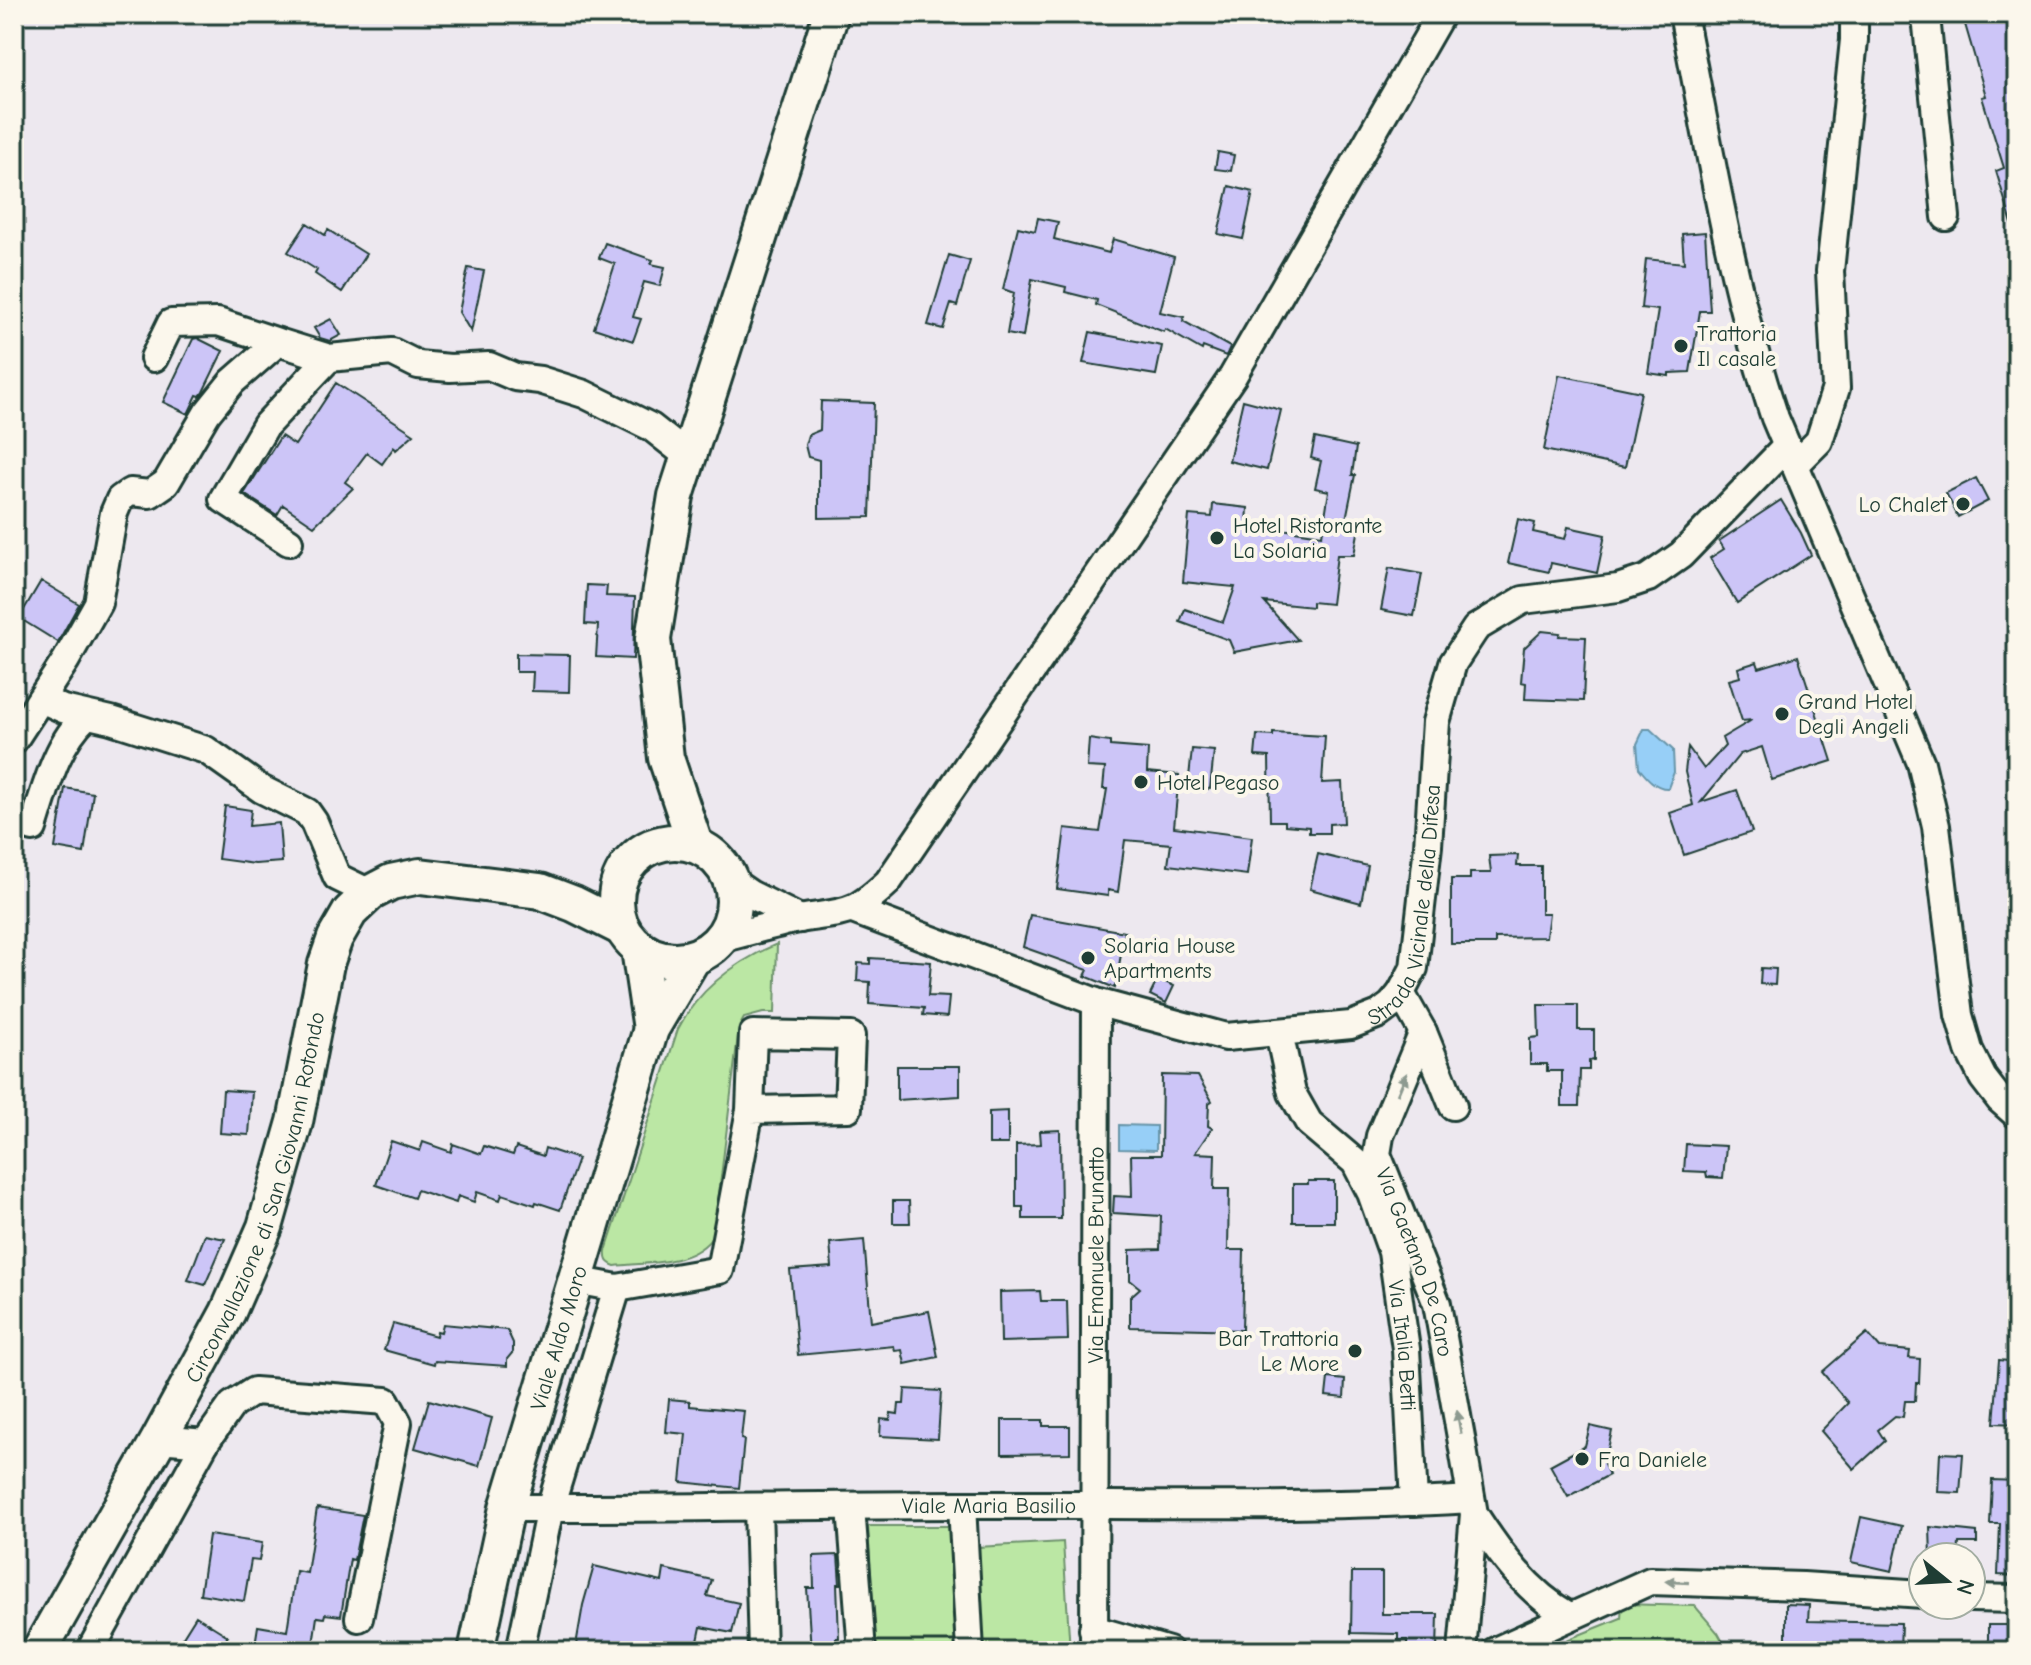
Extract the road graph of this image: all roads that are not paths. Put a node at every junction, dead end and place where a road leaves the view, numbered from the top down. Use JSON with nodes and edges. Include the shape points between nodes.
{"nodes":[{"id":1,"x":831,"y":14,"type":"edge"},
{"id":2,"x":1441,"y":14,"type":"edge"},
{"id":3,"x":1683,"y":14,"type":"edge"},
{"id":4,"x":1854,"y":14,"type":"edge"},
{"id":5,"x":1924,"y":14,"type":"edge"},
{"id":6,"x":1946,"y":217,"type":"dead end"},
{"id":7,"x":278,"y":342,"type":"junction"},
{"id":8,"x":154,"y":358,"type":"dead end"},
{"id":9,"x":329,"y":358,"type":"junction"},
{"id":10,"x":1791,"y":455,"type":"junction"},
{"id":11,"x":689,"y":457,"type":"junction"},
{"id":12,"x":289,"y":542,"type":"dead end"},
{"id":13,"x":41,"y":699,"type":"junction"},
{"id":14,"x":86,"y":716,"type":"junction"},
{"id":15,"x":14,"y":740,"type":"edge"},
{"id":16,"x":666,"y":758,"type":"junction"},
{"id":17,"x":33,"y":828,"type":"dead end"},
{"id":18,"x":695,"y":844,"type":"junction"},
{"id":19,"x":641,"y":851,"type":"junction"},
{"id":20,"x":620,"y":878,"type":"junction"},
{"id":21,"x":731,"y":881,"type":"junction"},
{"id":22,"x":540,"y":891,"type":"junction"},
{"id":23,"x":370,"y":893,"type":"junction"},
{"id":24,"x":853,"y":910,"type":"junction"},
{"id":25,"x":800,"y":919,"type":"junction"},
{"id":26,"x":630,"y":938,"type":"junction"},
{"id":27,"x":706,"y":949,"type":"junction"},
{"id":28,"x":1401,"y":993,"type":"junction"},
{"id":29,"x":1096,"y":1002,"type":"junction"},
{"id":30,"x":651,"y":1029,"type":"junction"},
{"id":31,"x":1423,"y":1032,"type":"junction"},
{"id":32,"x":1279,"y":1033,"type":"junction"},
{"id":33,"x":1453,"y":1106,"type":"dead end"},
{"id":34,"x":750,"y":1110,"type":"junction"},
{"id":35,"x":2017,"y":1115,"type":"edge"},
{"id":36,"x":575,"y":1280,"type":"junction"},
{"id":37,"x":617,"y":1288,"type":"junction"},
{"id":38,"x":159,"y":1439,"type":"junction"},
{"id":39,"x":205,"y":1443,"type":"junction"},
{"id":40,"x":1414,"y":1502,"type":"junction"},
{"id":41,"x":962,"y":1505,"type":"junction"},
{"id":42,"x":1472,"y":1506,"type":"junction"},
{"id":43,"x":758,"y":1507,"type":"junction"},
{"id":44,"x":851,"y":1507,"type":"junction"},
{"id":45,"x":1093,"y":1507,"type":"junction"},
{"id":46,"x":507,"y":1508,"type":"junction"},
{"id":47,"x":550,"y":1508,"type":"junction"},
{"id":48,"x":1907,"y":1593,"type":"edge"},
{"id":49,"x":1987,"y":1598,"type":"edge"},
{"id":50,"x":2017,"y":1599,"type":"edge"},
{"id":51,"x":1569,"y":1616,"type":"junction"},
{"id":52,"x":359,"y":1618,"type":"dead end"},
{"id":53,"x":1094,"y":1640,"type":"edge"},
{"id":54,"x":1496,"y":1650,"type":"edge"},
{"id":55,"x":39,"y":1651,"type":"edge"},
{"id":56,"x":90,"y":1651,"type":"edge"},
{"id":57,"x":476,"y":1651,"type":"edge"},
{"id":58,"x":520,"y":1651,"type":"edge"},
{"id":59,"x":762,"y":1651,"type":"edge"},
{"id":60,"x":862,"y":1651,"type":"edge"},
{"id":61,"x":970,"y":1651,"type":"edge"},
{"id":62,"x":1169,"y":1651,"type":"edge"},
{"id":63,"x":1462,"y":1651,"type":"edge"}],
"edges":[{"from":1,"to":11,"type":"main road"},
{"from":2,"to":24,"type":"street","via":[[1233,376],[898,869]]},
{"from":3,"to":10,"type":"street","via":[[1737,283],[1759,371]]},
{"from":4,"to":10,"type":"street","name":"Strada Vicinale della Difesa","via":[[1830,271],[1836,388],[1819,441]]},
{"from":5,"to":6,"type":"street"},
{"from":7,"to":8,"type":"street","via":[[218,322],[171,323]]},
{"from":7,"to":9,"type":"street"},
{"from":7,"to":13,"type":"street","via":[[232,382],[207,413],[166,483],[150,494],[130,492],[120,499],[98,603]]},
{"from":9,"to":11,"type":"street","via":[[392,352],[418,365],[489,366],[540,380],[584,394],[651,427]]},
{"from":9,"to":12,"type":"street","via":[[266,425],[223,499]]},
{"from":10,"to":28,"type":"street","name":"Strada Vicinale della Difesa","via":[[1681,555],[1648,578],[1618,588],[1523,600],[1476,628],[1453,663],[1436,722],[1417,954]]},
{"from":10,"to":35,"type":"street","via":[[1921,763],[1936,826],[1959,1015],[1969,1050],[1983,1078]]},
{"from":11,"to":16,"type":"main road","via":[[676,496],[653,639]]},
{"from":13,"to":14,"type":"street"},
{"from":13,"to":15,"type":"street"},
{"from":14,"to":17,"type":"street","via":[[50,773]]},
{"from":14,"to":23,"type":"street","via":[[206,750],[261,789],[307,812],[337,877]]},
{"from":16,"to":18,"type":"main road"},
{"from":16,"to":19,"type":"main road","via":[[660,804]]},
{"from":18,"to":19,"type":"main road","via":[[658,843]]},
{"from":18,"to":21,"type":"main road","via":[[723,865]]},
{"from":19,"to":20,"type":"main road"},
{"from":20,"to":22,"type":"main road","name":"Circonvallazione di San Giovanni Rotondo"},
{"from":20,"to":26,"type":"main road","via":[[616,912]]},
{"from":21,"to":25,"type":"street"},
{"from":21,"to":27,"type":"main road","via":[[731,922]]},
{"from":22,"to":23,"type":"main road","name":"Circonvallazione di San Giovanni Rotondo","via":[[420,876]]},
{"from":22,"to":26,"type":"main road","name":"Circonvallazione di San Giovanni Rotondo","via":[[574,904]]},
{"from":23,"to":38,"type":"main road","name":"Circonvallazione di San Giovanni Rotondo","via":[[350,912],[326,964],[295,1122],[265,1227],[228,1312]]},
{"from":24,"to":25,"type":"street"},
{"from":24,"to":29,"type":"street","name":"Strada Vicinale della Difesa"},
{"from":25,"to":27,"type":"street"},
{"from":26,"to":27,"type":"main road","via":[[656,958],[674,961]]},
{"from":26,"to":30,"type":"main road","name":"Viale Aldo Moro"},
{"from":27,"to":30,"type":"main road","name":"Viale Aldo Moro"},
{"from":28,"to":31,"type":"street"},
{"from":28,"to":32,"type":"street","name":"Strada Vicinale della Difesa","via":[[1366,1021]]},
{"from":29,"to":32,"type":"street","name":"Strada Vicinale della Difesa","via":[[1226,1037]]},
{"from":29,"to":45,"type":"street","name":"Via Emanuele Brunatto"},
{"from":30,"to":36,"type":"main road","name":"Viale Aldo Moro"},
{"from":31,"to":33,"type":"street"},
{"from":42,"to":31,"type":"street","name":"Via Gaetano De Caro","one_way":true,"via":[[1437,1304],[1377,1154]]},
{"from":32,"to":40,"type":"street","name":"Via Italia Betti","via":[[1292,1093],[1309,1123],[1355,1162],[1392,1252],[1406,1349]]},
{"from":34,"to":34,"type":"street","via":[[848,1108],[851,1036],[753,1034]]},
{"from":34,"to":37,"type":"street","via":[[720,1270]]},
{"from":36,"to":37,"type":"street"},
{"from":36,"to":46,"type":"main road","name":"Viale Aldo Moro"},
{"from":37,"to":47,"type":"street"},
{"from":38,"to":39,"type":"street"},
{"from":38,"to":55,"type":"main road","name":"Circonvallazione di San Giovanni Rotondo"},
{"from":39,"to":52,"type":"street","via":[[232,1405],[254,1391],[386,1401],[398,1423]]},
{"from":39,"to":56,"type":"street"},
{"from":40,"to":42,"type":"street","name":"Viale Maria Basilio"},
{"from":40,"to":45,"type":"street","name":"Viale Maria Basilio"},
{"from":41,"to":44,"type":"street","name":"Viale Maria Basilio"},
{"from":41,"to":45,"type":"street","name":"Viale Maria Basilio"},
{"from":41,"to":61,"type":"street"},
{"from":42,"to":51,"type":"street","via":[[1504,1560]]},
{"from":42,"to":63,"type":"street"},
{"from":43,"to":44,"type":"street","name":"Viale Maria Basilio"},
{"from":43,"to":47,"type":"street","name":"Viale Maria Basilio"},
{"from":43,"to":59,"type":"street"},
{"from":44,"to":60,"type":"street"},
{"from":45,"to":53,"type":"street","name":"Via Emanuele Brunatto"},
{"from":46,"to":47,"type":"street","name":"Viale Maria Basilio"},
{"from":46,"to":57,"type":"main road","name":"Viale Aldo Moro"},
{"from":47,"to":58,"type":"street"},
{"from":48,"to":51,"type":"street","one_way":true,"via":[[1650,1581]]},
{"from":49,"to":50,"type":"street"},
{"from":51,"to":54,"type":"street"},
{"from":53,"to":62,"type":"street"}]}
